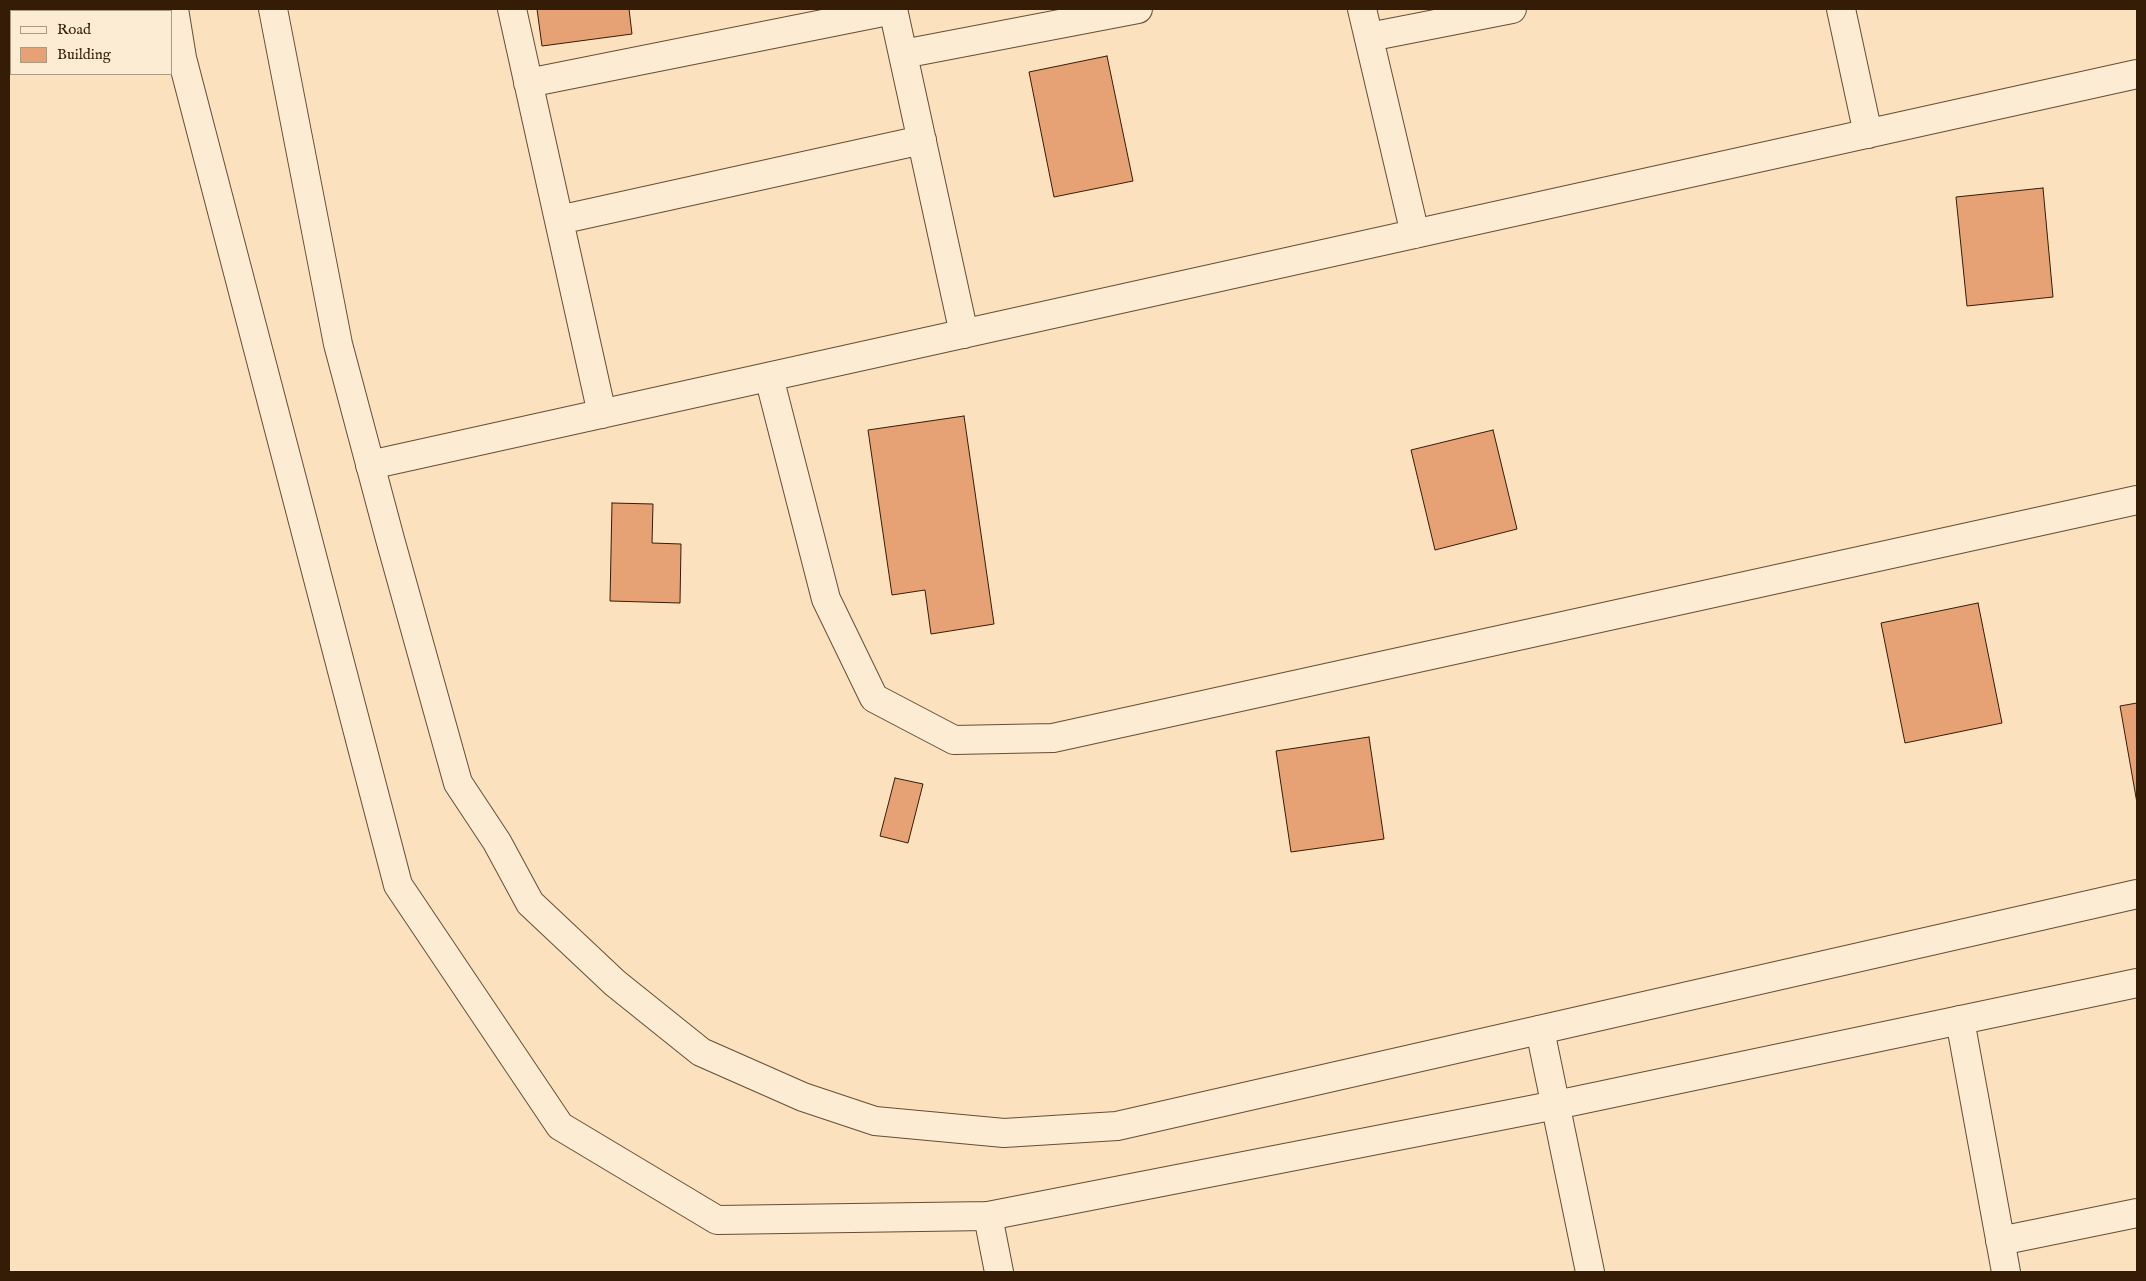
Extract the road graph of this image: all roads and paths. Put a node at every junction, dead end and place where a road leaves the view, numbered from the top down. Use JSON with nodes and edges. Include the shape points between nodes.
{"nodes":[{"id":1,"x":174,"y":9,"type":"edge"},
{"id":2,"x":273,"y":9,"type":"edge"},
{"id":3,"x":512,"y":9,"type":"edge"},
{"id":4,"x":893,"y":9,"type":"edge"},
{"id":5,"x":1138,"y":9,"type":"edge"},
{"id":6,"x":1362,"y":9,"type":"edge"},
{"id":7,"x":1512,"y":9,"type":"edge"},
{"id":8,"x":1840,"y":9,"type":"edge"},
{"id":9,"x":1369,"y":37,"type":"junction"},
{"id":10,"x":903,"y":54,"type":"junction"},
{"id":11,"x":2137,"y":74,"type":"edge"},
{"id":12,"x":528,"y":83,"type":"junction"},
{"id":13,"x":1868,"y":134,"type":"junction"},
{"id":14,"x":922,"y":140,"type":"junction"},
{"id":15,"x":560,"y":220,"type":"junction"},
{"id":16,"x":1415,"y":234,"type":"junction"},
{"id":17,"x":964,"y":334,"type":"junction"},
{"id":18,"x":769,"y":377,"type":"junction"},
{"id":19,"x":602,"y":414,"type":"junction"},
{"id":20,"x":370,"y":466,"type":"junction"},
{"id":21,"x":2137,"y":500,"type":"edge"},
{"id":22,"x":2137,"y":894,"type":"edge"},
{"id":23,"x":2137,"y":983,"type":"edge"},
{"id":24,"x":1960,"y":1020,"type":"junction"},
{"id":25,"x":1540,"y":1030,"type":"junction"},
{"id":26,"x":1556,"y":1105,"type":"junction"},
{"id":27,"x":2137,"y":1213,"type":"edge"},
{"id":28,"x":988,"y":1216,"type":"junction"},
{"id":29,"x":2000,"y":1241,"type":"junction"},
{"id":30,"x":999,"y":1272,"type":"edge"},
{"id":31,"x":1590,"y":1272,"type":"edge"},
{"id":32,"x":2006,"y":1272,"type":"edge"}],
"edges":[{"from":1,"to":28,"type":"street","via":[[182,58],[398,885],[560,1126],[717,1220]]},
{"from":2,"to":20,"type":"street","via":[[338,344]]},
{"from":3,"to":12,"type":"street"},
{"from":4,"to":10,"type":"street"},
{"from":4,"to":12,"type":"street"},
{"from":5,"to":10,"type":"street"},
{"from":6,"to":9,"type":"street"},
{"from":7,"to":9,"type":"street"},
{"from":8,"to":13,"type":"street"},
{"from":9,"to":16,"type":"street"},
{"from":10,"to":14,"type":"street"},
{"from":11,"to":13,"type":"street"},
{"from":12,"to":15,"type":"street"},
{"from":13,"to":16,"type":"street"},
{"from":14,"to":15,"type":"street"},
{"from":14,"to":17,"type":"street"},
{"from":15,"to":19,"type":"street"},
{"from":16,"to":17,"type":"street"},
{"from":17,"to":18,"type":"street"},
{"from":18,"to":19,"type":"street"},
{"from":18,"to":21,"type":"street","via":[[826,599],[874,698],[954,740],[1053,738]]},
{"from":19,"to":20,"type":"street"},
{"from":20,"to":25,"type":"street","via":[[458,783],[497,842],[530,903],[615,982],[701,1052],[803,1097],[875,1121],[1004,1133],[1117,1126]]},
{"from":22,"to":25,"type":"street"},
{"from":23,"to":24,"type":"street"},
{"from":24,"to":26,"type":"street"},
{"from":24,"to":29,"type":"street"},
{"from":25,"to":26,"type":"street"},
{"from":26,"to":28,"type":"street"},
{"from":26,"to":31,"type":"street"},
{"from":27,"to":29,"type":"street"},
{"from":28,"to":30,"type":"street"},
{"from":29,"to":32,"type":"street"}]}
